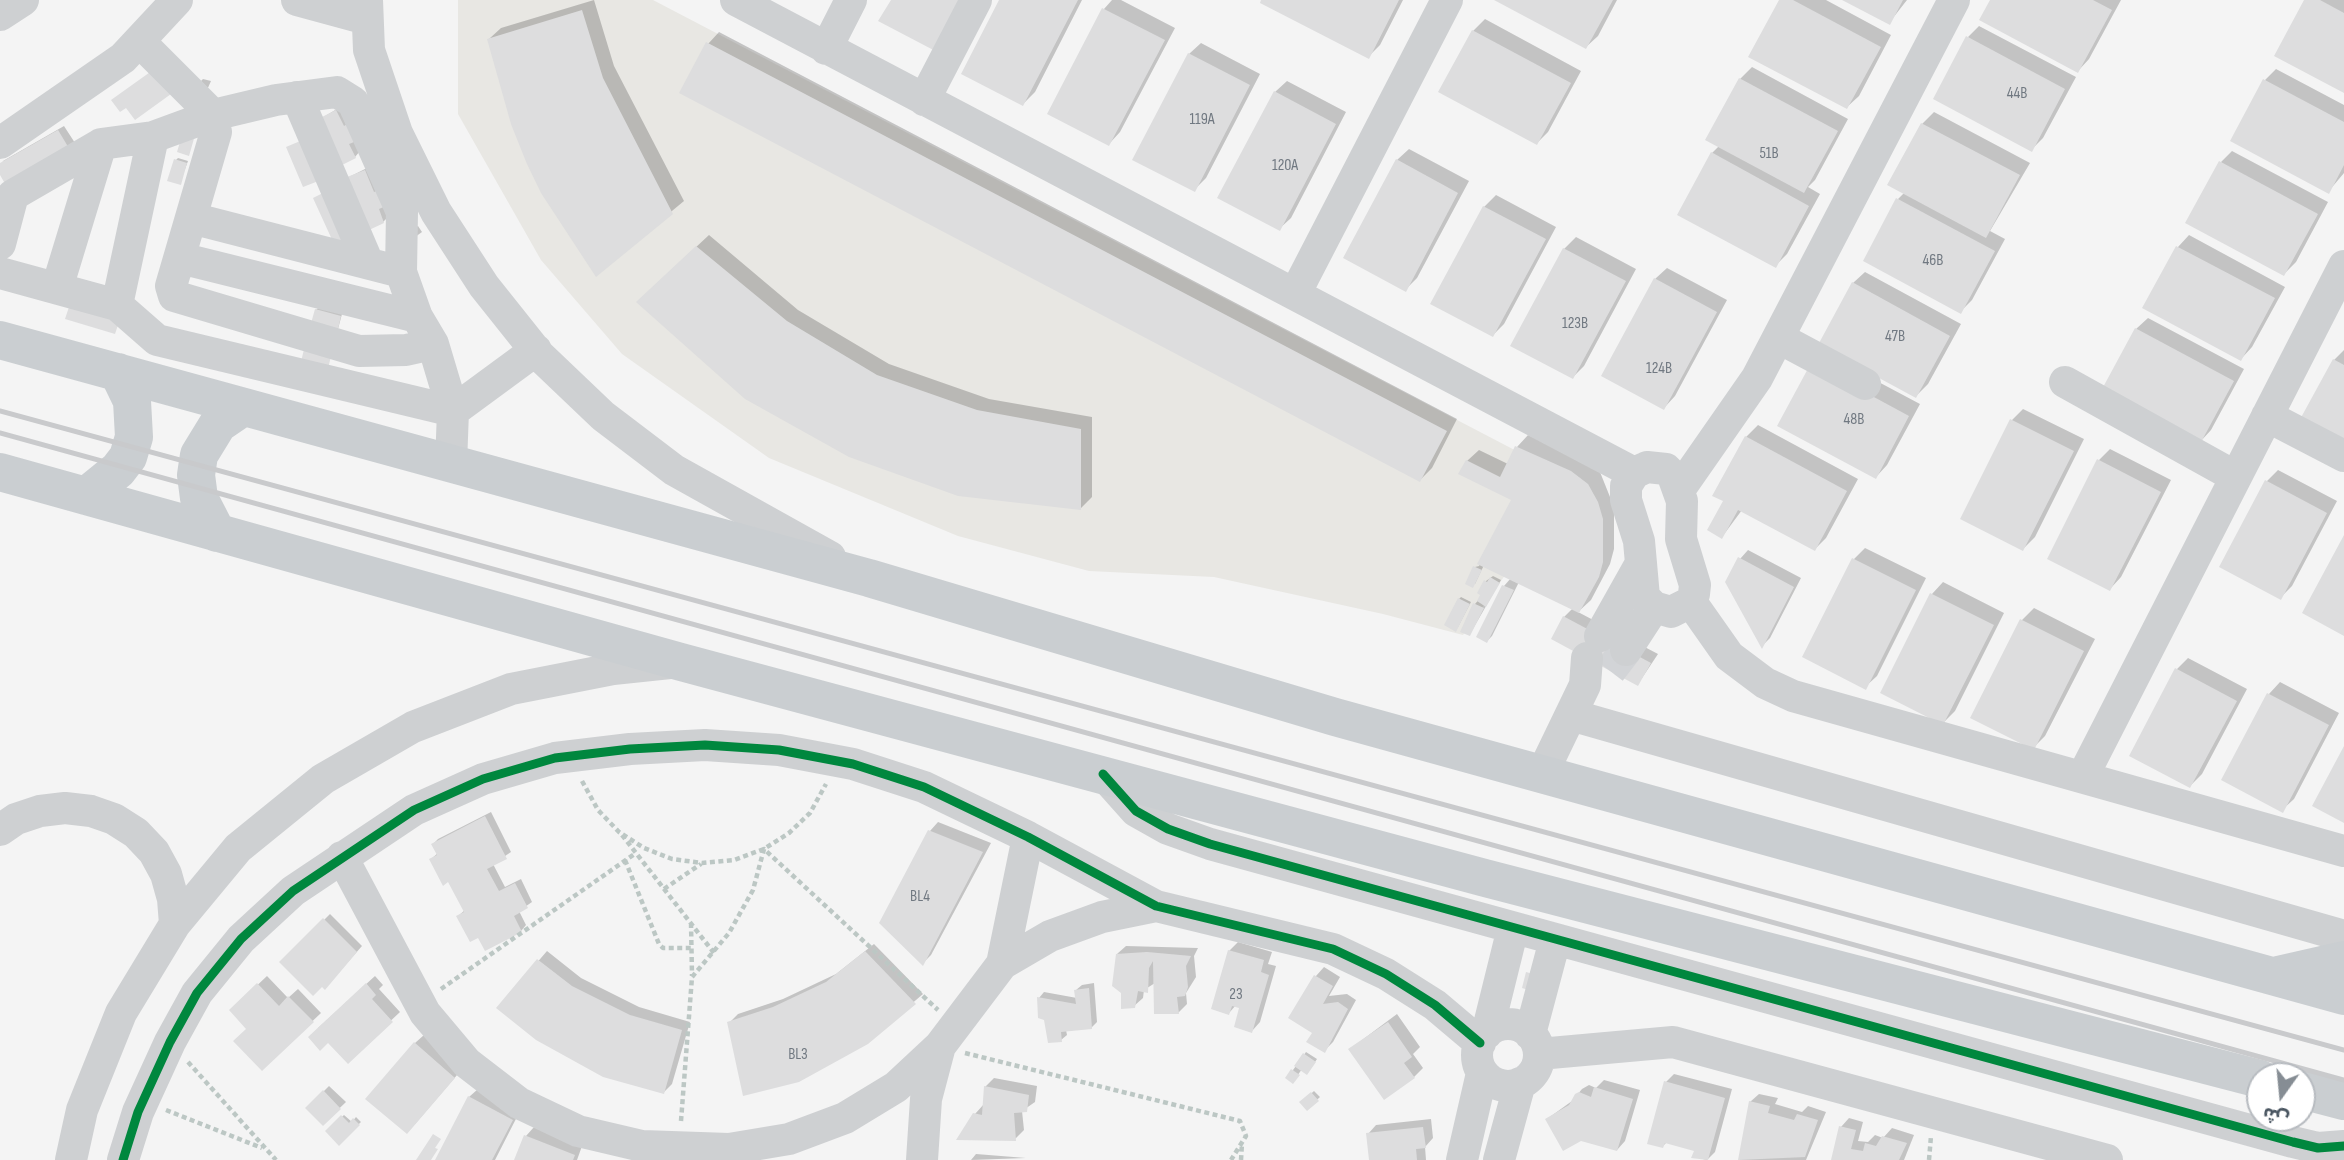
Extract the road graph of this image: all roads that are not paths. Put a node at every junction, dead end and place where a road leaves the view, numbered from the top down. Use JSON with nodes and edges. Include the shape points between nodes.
{"nodes":[{"id":1,"x":22,"y":0,"type":"edge"},
{"id":2,"x":177,"y":0,"type":"edge"},
{"id":3,"x":297,"y":0,"type":"edge"},
{"id":4,"x":736,"y":0,"type":"edge"},
{"id":5,"x":851,"y":0,"type":"edge"},
{"id":6,"x":976,"y":0,"type":"edge"},
{"id":7,"x":1447,"y":0,"type":"edge"},
{"id":8,"x":1954,"y":0,"type":"edge"},
{"id":9,"x":367,"y":10,"type":"edge"},
{"id":10,"x":0,"y":15,"type":"edge"},
{"id":11,"x":139,"y":41,"type":"junction"},
{"id":12,"x":826,"y":49,"type":"junction"},
{"id":13,"x":298,"y":97,"type":"junction"},
{"id":14,"x":924,"y":100,"type":"junction"},
{"id":15,"x":213,"y":116,"type":"junction"},
{"id":16,"x":153,"y":137,"type":"junction"},
{"id":17,"x":0,"y":143,"type":"edge"},
{"id":18,"x":101,"y":144,"type":"junction"},
{"id":19,"x":191,"y":218,"type":"junction"},
{"id":20,"x":0,"y":244,"type":"edge"},
{"id":21,"x":180,"y":258,"type":"junction"},
{"id":22,"x":368,"y":263,"type":"junction"},
{"id":23,"x":2344,"y":266,"type":"edge"},
{"id":24,"x":401,"y":272,"type":"junction"},
{"id":25,"x":0,"y":273,"type":"edge"},
{"id":26,"x":57,"y":288,"type":"junction"},
{"id":27,"x":1296,"y":292,"type":"junction"},
{"id":28,"x":117,"y":304,"type":"junction"},
{"id":29,"x":417,"y":317,"type":"junction"},
{"id":30,"x":1779,"y":338,"type":"junction"},
{"id":31,"x":0,"y":340,"type":"edge"},
{"id":32,"x":433,"y":344,"type":"junction"},
{"id":33,"x":536,"y":350,"type":"junction"},
{"id":34,"x":118,"y":373,"type":"junction"},
{"id":35,"x":2065,"y":382,"type":"dead end"},
{"id":36,"x":1865,"y":384,"type":"dead end"},
{"id":37,"x":243,"y":407,"type":"junction"},
{"id":38,"x":453,"y":411,"type":"junction"},
{"id":39,"x":2267,"y":416,"type":"junction"},
{"id":40,"x":2344,"y":456,"type":"edge"},
{"id":41,"x":451,"y":464,"type":"junction"},
{"id":42,"x":0,"y":472,"type":"edge"},
{"id":43,"x":1634,"y":473,"type":"junction"},
{"id":44,"x":2236,"y":477,"type":"junction"},
{"id":45,"x":1679,"y":490,"type":"junction"},
{"id":46,"x":86,"y":496,"type":"junction"},
{"id":47,"x":217,"y":533,"type":"junction"},
{"id":48,"x":1641,"y":563,"type":"junction"},
{"id":49,"x":869,"y":578,"type":"junction"},
{"id":50,"x":1691,"y":602,"type":"junction"},
{"id":51,"x":1654,"y":607,"type":"junction"},
{"id":52,"x":1602,"y":660,"type":"junction"},
{"id":53,"x":681,"y":662,"type":"junction"},
{"id":54,"x":1571,"y":715,"type":"junction"},
{"id":55,"x":1543,"y":772,"type":"junction"},
{"id":56,"x":1103,"y":774,"type":"junction"},
{"id":57,"x":2083,"y":775,"type":"junction"},
{"id":58,"x":0,"y":830,"type":"edge"},
{"id":59,"x":1028,"y":837,"type":"junction"},
{"id":60,"x":2344,"y":851,"type":"edge"},
{"id":61,"x":342,"y":858,"type":"junction"},
{"id":62,"x":1156,"y":906,"type":"junction"},
{"id":63,"x":175,"y":924,"type":"junction"},
{"id":64,"x":1513,"y":928,"type":"junction"},
{"id":65,"x":2344,"y":936,"type":"edge"},
{"id":66,"x":1555,"y":940,"type":"junction"},
{"id":67,"x":2344,"y":960,"type":"edge"},
{"id":68,"x":1002,"y":964,"type":"junction"},
{"id":69,"x":2273,"y":976,"type":"junction"},
{"id":70,"x":2344,"y":996,"type":"edge"},
{"id":71,"x":948,"y":1037,"type":"junction"},
{"id":72,"x":1535,"y":1044,"type":"junction"},
{"id":73,"x":1483,"y":1050,"type":"junction"},
{"id":74,"x":2246,"y":1075,"type":"edge"},
{"id":75,"x":1520,"y":1083,"type":"junction"},
{"id":76,"x":2316,"y":1094,"type":"edge"},
{"id":77,"x":2344,"y":1101,"type":"edge"},
{"id":78,"x":2344,"y":1146,"type":"edge"},
{"id":79,"x":730,"y":1149,"type":"junction"},
{"id":80,"x":71,"y":1160,"type":"edge"},
{"id":81,"x":123,"y":1160,"type":"edge"},
{"id":82,"x":778,"y":1160,"type":"edge"},
{"id":83,"x":922,"y":1160,"type":"edge"},
{"id":84,"x":1462,"y":1160,"type":"edge"},
{"id":85,"x":1499,"y":1160,"type":"edge"},
{"id":86,"x":2107,"y":1160,"type":"edge"}],
"edges":[{"from":1,"to":10,"type":"street"},
{"from":2,"to":11,"type":"street"},
{"from":3,"to":9,"type":"street"},
{"from":4,"to":12,"type":"street"},
{"from":5,"to":12,"type":"street"},
{"from":6,"to":14,"type":"street"},
{"from":7,"to":27,"type":"street"},
{"from":8,"to":30,"type":"street"},
{"from":9,"to":33,"type":"street","via":[[369,50],[397,133],[436,212],[484,286]]},
{"from":11,"to":15,"type":"street"},
{"from":11,"to":17,"type":"street","via":[[113,66]]},
{"from":12,"to":14,"type":"street"},
{"from":13,"to":15,"type":"street"},
{"from":13,"to":22,"type":"street"},
{"from":13,"to":24,"type":"street","via":[[337,92],[353,102],[402,212]]},
{"from":14,"to":27,"type":"street"},
{"from":15,"to":16,"type":"street"},
{"from":15,"to":19,"type":"street","via":[[216,132]]},
{"from":16,"to":18,"type":"street"},
{"from":16,"to":28,"type":"street"},
{"from":18,"to":20,"type":"street","via":[[13,195]]},
{"from":18,"to":26,"type":"street"},
{"from":19,"to":21,"type":"street"},
{"from":19,"to":22,"type":"street"},
{"from":21,"to":29,"type":"street"},
{"from":21,"to":32,"type":"street","via":[[171,286],[174,296],[359,351]]},
{"from":22,"to":24,"type":"street"},
{"from":23,"to":39,"type":"street"},
{"from":24,"to":29,"type":"street"},
{"from":25,"to":26,"type":"street"},
{"from":26,"to":28,"type":"street"},
{"from":27,"to":43,"type":"street"},
{"from":28,"to":38,"type":"street","via":[[157,340]]},
{"from":29,"to":32,"type":"street"},
{"from":30,"to":36,"type":"street"},
{"from":30,"to":45,"type":"street","via":[[1757,378]]},
{"from":31,"to":34,"type":"main road"},
{"from":32,"to":38,"type":"street"},
{"from":33,"to":38,"type":"street"},
{"from":33,"to":49,"type":"street","via":[[603,416],[674,470]]},
{"from":34,"to":37,"type":"main road"},
{"from":34,"to":46,"type":"main road","via":[[132,401],[134,437],[118,471]]},
{"from":35,"to":44,"type":"street"},
{"from":37,"to":41,"type":"main road"},
{"from":37,"to":47,"type":"main road","via":[[218,424],[199,456],[199,498]]},
{"from":38,"to":41,"type":"street"},
{"from":39,"to":40,"type":"street"},
{"from":39,"to":44,"type":"street"},
{"from":41,"to":49,"type":"main road"},
{"from":42,"to":46,"type":"main road"},
{"from":43,"to":45,"type":"street","via":[[1647,467],[1665,469]]},
{"from":43,"to":48,"type":"street","via":[[1626,486],[1626,500]]},
{"from":44,"to":57,"type":"street"},
{"from":45,"to":50,"type":"street","via":[[1681,539],[1695,585]]},
{"from":46,"to":47,"type":"main road"},
{"from":47,"to":53,"type":"main road"},
{"from":48,"to":51,"type":"street","via":[[1644,597]]},
{"from":48,"to":52,"type":"street"},
{"from":49,"to":55,"type":"main road","via":[[1335,717]]},
{"from":50,"to":51,"type":"street","via":[[1671,612]]},
{"from":50,"to":57,"type":"street","via":[[1729,656],[1765,683],[1793,696]]},
{"from":51,"to":52,"type":"street"},
{"from":52,"to":54,"type":"street"},
{"from":53,"to":56,"type":"main road"},
{"from":53,"to":63,"type":"street","via":[[613,669],[511,690],[413,726],[323,779],[238,848]]},
{"from":54,"to":55,"type":"street"},
{"from":54,"to":65,"type":"street"},
{"from":55,"to":69,"type":"main road"},
{"from":56,"to":64,"type":"street","via":[[1136,811],[1168,829]]},
{"from":56,"to":74,"type":"main road"},
{"from":57,"to":60,"type":"street"},
{"from":58,"to":63,"type":"street","via":[[16,819],[65,808],[114,819],[154,852],[170,887]]},
{"from":59,"to":61,"type":"street","via":[[923,787],[835,760],[779,750],[705,745],[574,756],[483,779],[414,810]]},
{"from":59,"to":62,"type":"street"},
{"from":59,"to":68,"type":"street"},
{"from":61,"to":79,"type":"street","via":[[420,1004],[467,1063],[519,1103],[578,1131],[642,1146]]},
{"from":61,"to":81,"type":"street","via":[[293,891],[241,939],[197,993],[143,1101]]},
{"from":62,"to":68,"type":"street","via":[[1102,917],[1050,936]]},
{"from":62,"to":73,"type":"street","via":[[1333,949],[1386,974],[1435,1005]]},
{"from":63,"to":80,"type":"street","via":[[121,1013],[82,1110]]},
{"from":64,"to":66,"type":"street"},
{"from":64,"to":73,"type":"street"},
{"from":66,"to":72,"type":"street"},
{"from":66,"to":78,"type":"street","via":[[2292,1142],[2318,1148]]},
{"from":67,"to":69,"type":"main road"},
{"from":68,"to":71,"type":"street"},
{"from":69,"to":70,"type":"main road"},
{"from":71,"to":79,"type":"street","via":[[896,1087],[845,1118],[789,1139]]},
{"from":71,"to":83,"type":"street","via":[[926,1099]]},
{"from":72,"to":73,"type":"street","via":[[1509,1025]]},
{"from":72,"to":75,"type":"street","via":[[1532,1075]]},
{"from":72,"to":86,"type":"street","via":[[1673,1042]]},
{"from":73,"to":75,"type":"street","via":[[1499,1085]]},
{"from":73,"to":84,"type":"street"},
{"from":75,"to":85,"type":"street"},
{"from":76,"to":77,"type":"main road"},
{"from":79,"to":82,"type":"street"}]}
